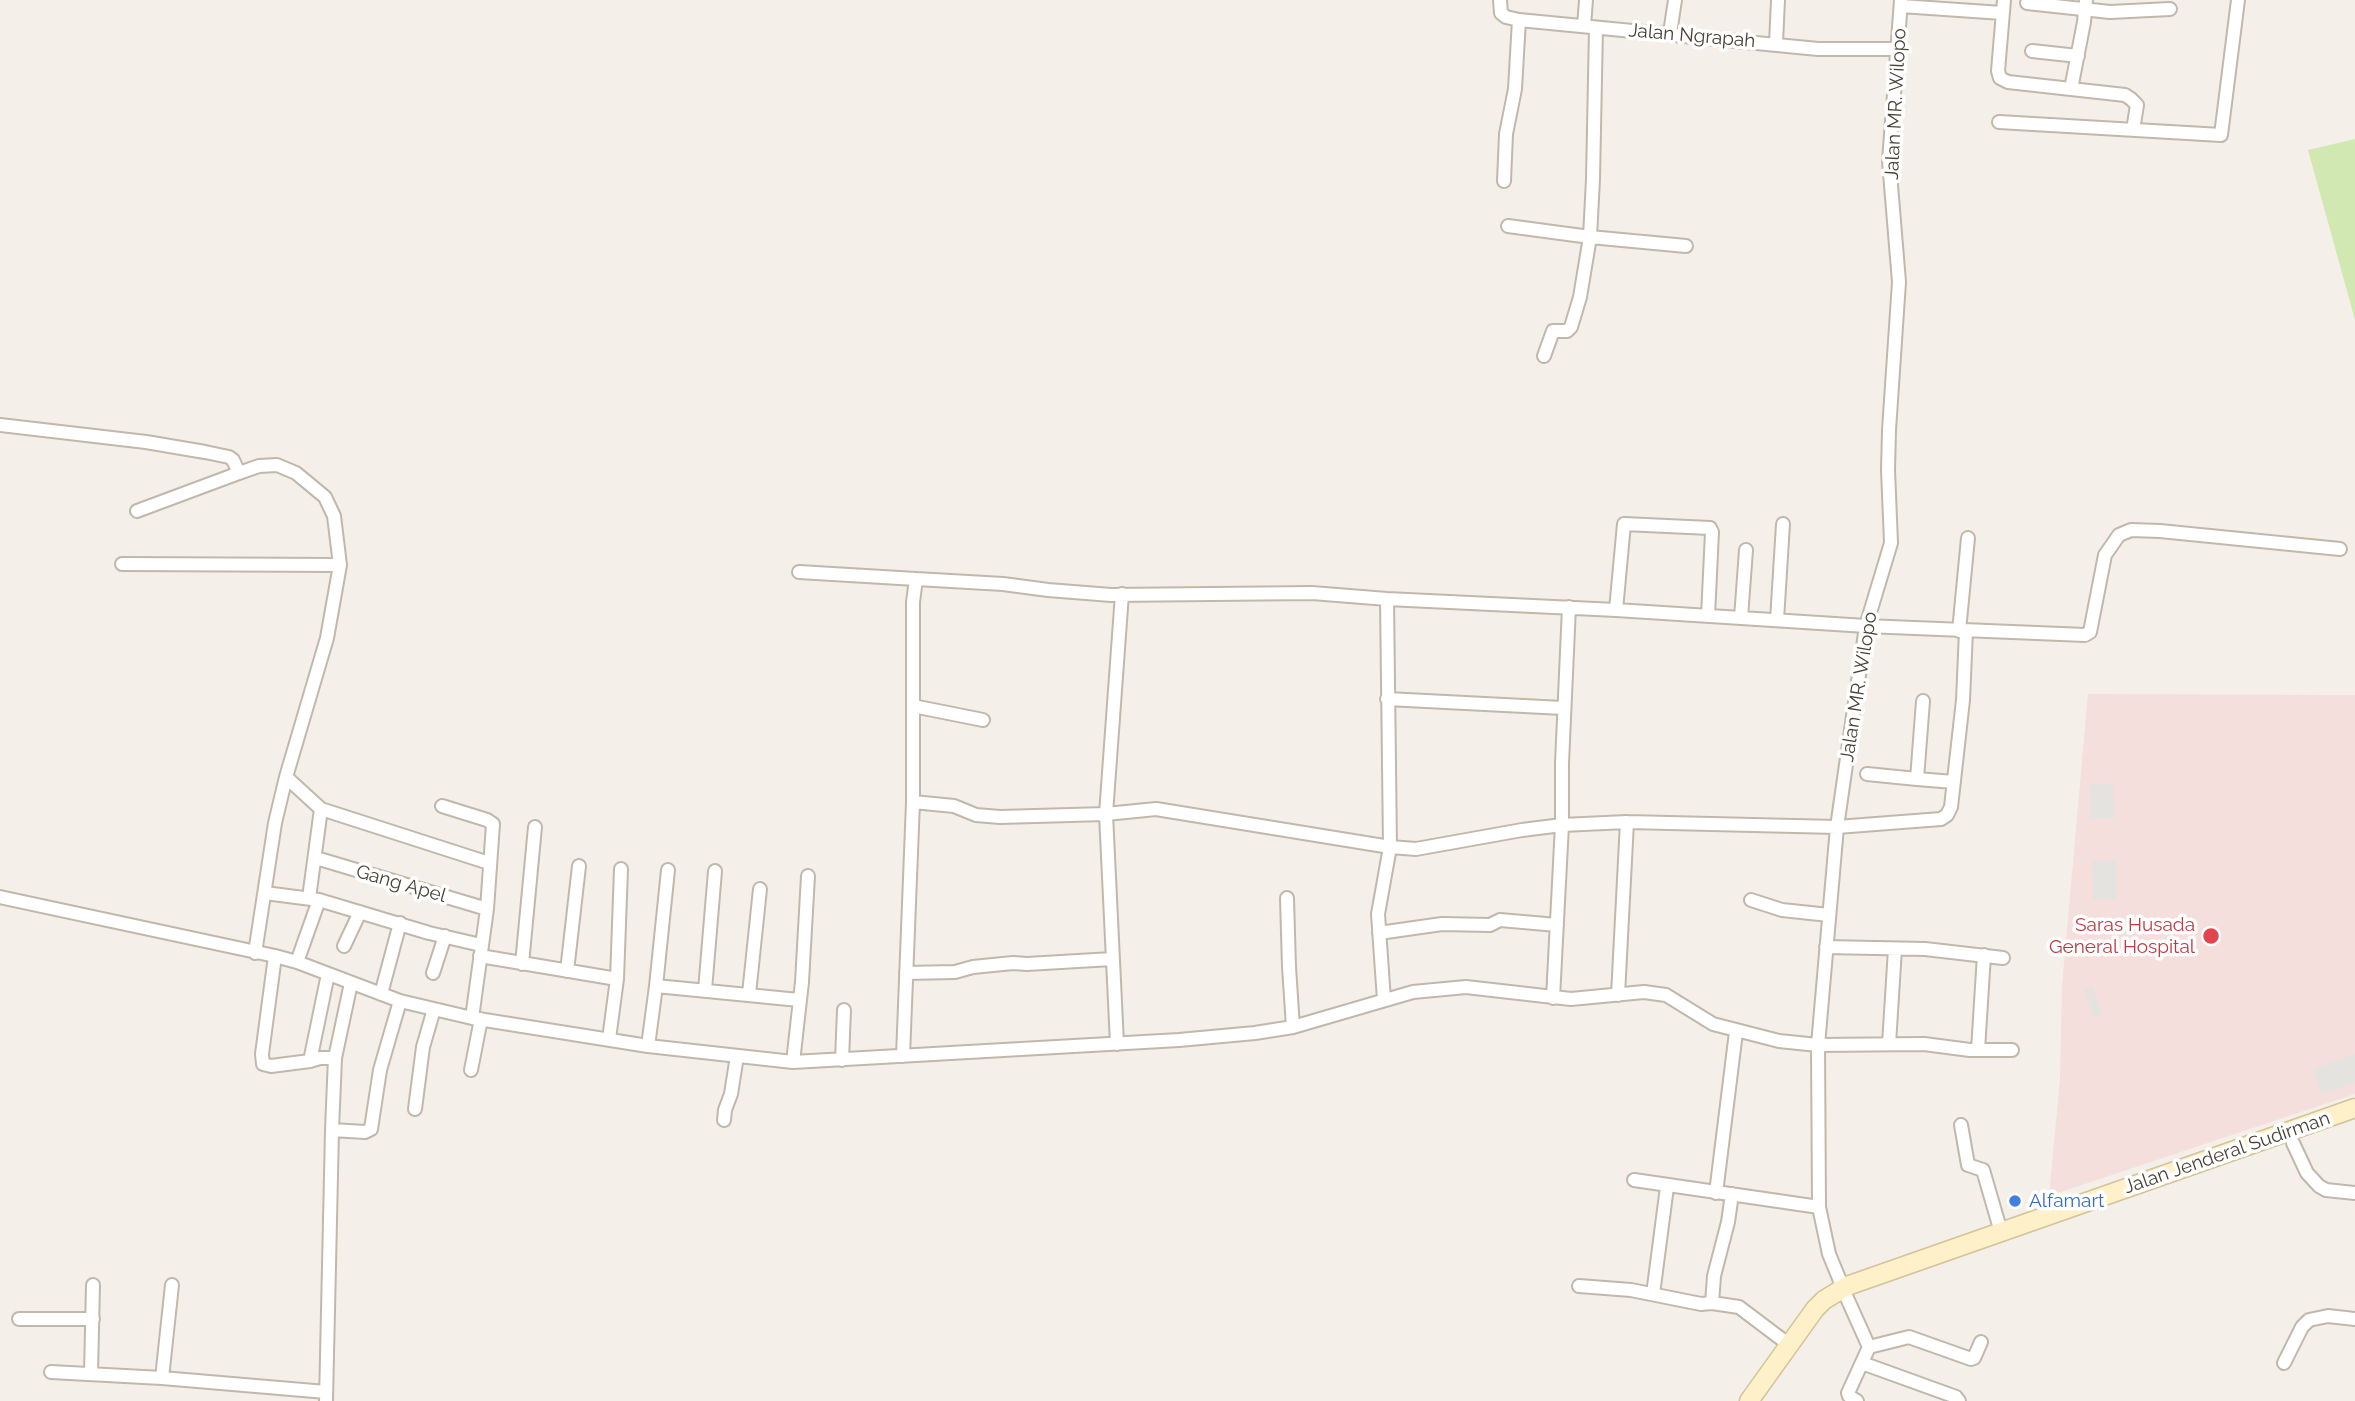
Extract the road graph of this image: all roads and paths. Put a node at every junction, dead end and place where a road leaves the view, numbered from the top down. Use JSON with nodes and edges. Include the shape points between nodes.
{"nodes":[{"id":1,"x":1500,"y":0,"type":"edge"},
{"id":2,"x":1586,"y":0,"type":"edge"},
{"id":3,"x":1675,"y":0,"type":"edge"},
{"id":4,"x":1778,"y":0,"type":"edge"},
{"id":5,"x":2238,"y":0,"type":"edge"},
{"id":6,"x":1901,"y":3,"type":"edge"},
{"id":7,"x":2027,"y":3,"type":"dead end"},
{"id":8,"x":2086,"y":5,"type":"edge"},
{"id":9,"x":2003,"y":6,"type":"edge"},
{"id":10,"x":2170,"y":9,"type":"dead end"},
{"id":11,"x":1519,"y":20,"type":"junction"},
{"id":12,"x":1590,"y":27,"type":"junction"},
{"id":13,"x":1670,"y":33,"type":"junction"},
{"id":14,"x":1776,"y":43,"type":"junction"},
{"id":15,"x":1898,"y":49,"type":"junction"},
{"id":16,"x":2032,"y":51,"type":"dead end"},
{"id":17,"x":2078,"y":56,"type":"junction"},
{"id":18,"x":2071,"y":89,"type":"junction"},
{"id":19,"x":1999,"y":121,"type":"dead end"},
{"id":20,"x":2133,"y":130,"type":"junction"},
{"id":21,"x":1504,"y":181,"type":"dead end"},
{"id":22,"x":1508,"y":226,"type":"dead end"},
{"id":23,"x":1590,"y":237,"type":"junction"},
{"id":24,"x":1686,"y":246,"type":"dead end"},
{"id":25,"x":1544,"y":355,"type":"dead end"},
{"id":26,"x":0,"y":425,"type":"edge"},
{"id":27,"x":239,"y":473,"type":"junction"},
{"id":28,"x":137,"y":511,"type":"dead end"},
{"id":29,"x":1783,"y":524,"type":"dead end"},
{"id":30,"x":1968,"y":538,"type":"dead end"},
{"id":31,"x":2340,"y":549,"type":"dead end"},
{"id":32,"x":1746,"y":550,"type":"dead end"},
{"id":33,"x":122,"y":564,"type":"dead end"},
{"id":34,"x":340,"y":565,"type":"junction"},
{"id":35,"x":799,"y":572,"type":"dead end"},
{"id":36,"x":916,"y":579,"type":"junction"},
{"id":37,"x":1122,"y":594,"type":"junction"},
{"id":38,"x":1387,"y":599,"type":"junction"},
{"id":39,"x":1569,"y":607,"type":"junction"},
{"id":40,"x":1616,"y":610,"type":"junction"},
{"id":41,"x":1708,"y":616,"type":"junction"},
{"id":42,"x":1741,"y":618,"type":"junction"},
{"id":43,"x":1777,"y":620,"type":"junction"},
{"id":44,"x":1866,"y":626,"type":"junction"},
{"id":45,"x":1962,"y":631,"type":"junction"},
{"id":46,"x":1387,"y":699,"type":"junction"},
{"id":47,"x":1923,"y":701,"type":"dead end"},
{"id":48,"x":913,"y":706,"type":"junction"},
{"id":49,"x":1563,"y":708,"type":"junction"},
{"id":50,"x":983,"y":720,"type":"dead end"},
{"id":51,"x":1867,"y":774,"type":"dead end"},
{"id":52,"x":286,"y":777,"type":"junction"},
{"id":53,"x":1917,"y":779,"type":"junction"},
{"id":54,"x":1954,"y":782,"type":"junction"},
{"id":55,"x":913,"y":802,"type":"junction"},
{"id":56,"x":442,"y":806,"type":"dead end"},
{"id":57,"x":321,"y":809,"type":"junction"},
{"id":58,"x":1105,"y":814,"type":"junction"},
{"id":59,"x":1627,"y":822,"type":"junction"},
{"id":60,"x":1562,"y":825,"type":"junction"},
{"id":61,"x":535,"y":827,"type":"dead end"},
{"id":62,"x":1837,"y":827,"type":"junction"},
{"id":63,"x":1390,"y":847,"type":"junction"},
{"id":64,"x":316,"y":858,"type":"junction"},
{"id":65,"x":489,"y":863,"type":"junction"},
{"id":66,"x":579,"y":866,"type":"dead end"},
{"id":67,"x":621,"y":869,"type":"dead end"},
{"id":68,"x":668,"y":870,"type":"dead end"},
{"id":69,"x":715,"y":871,"type":"dead end"},
{"id":70,"x":808,"y":876,"type":"dead end"},
{"id":71,"x":760,"y":890,"type":"dead end"},
{"id":72,"x":265,"y":893,"type":"junction"},
{"id":73,"x":0,"y":897,"type":"edge"},
{"id":74,"x":1287,"y":898,"type":"dead end"},
{"id":75,"x":314,"y":899,"type":"junction"},
{"id":76,"x":1752,"y":900,"type":"dead end"},
{"id":77,"x":487,"y":909,"type":"junction"},
{"id":78,"x":360,"y":912,"type":"junction"},
{"id":79,"x":1829,"y":915,"type":"junction"},
{"id":80,"x":400,"y":923,"type":"junction"},
{"id":81,"x":1557,"y":925,"type":"junction"},
{"id":82,"x":1379,"y":933,"type":"junction"},
{"id":83,"x":445,"y":936,"type":"junction"},
{"id":84,"x":344,"y":946,"type":"dead end"},
{"id":85,"x":1826,"y":947,"type":"junction"},
{"id":86,"x":1895,"y":949,"type":"junction"},
{"id":87,"x":480,"y":951,"type":"junction"},
{"id":88,"x":255,"y":953,"type":"junction"},
{"id":89,"x":1983,"y":955,"type":"junction"},
{"id":90,"x":275,"y":956,"type":"junction"},
{"id":91,"x":2003,"y":958,"type":"dead end"},
{"id":92,"x":1112,"y":959,"type":"junction"},
{"id":93,"x":297,"y":962,"type":"junction"},
{"id":94,"x":522,"y":964,"type":"junction"},
{"id":95,"x":567,"y":971,"type":"junction"},
{"id":96,"x":328,"y":974,"type":"junction"},
{"id":97,"x":433,"y":974,"type":"dead end"},
{"id":98,"x":906,"y":974,"type":"junction"},
{"id":99,"x":617,"y":979,"type":"junction"},
{"id":100,"x":351,"y":983,"type":"junction"},
{"id":101,"x":656,"y":986,"type":"junction"},
{"id":102,"x":705,"y":990,"type":"junction"},
{"id":103,"x":381,"y":994,"type":"junction"},
{"id":104,"x":749,"y":994,"type":"junction"},
{"id":105,"x":1618,"y":995,"type":"junction"},
{"id":106,"x":1553,"y":998,"type":"junction"},
{"id":107,"x":799,"y":1000,"type":"junction"},
{"id":108,"x":1384,"y":1000,"type":"junction"},
{"id":109,"x":400,"y":1001,"type":"junction"},
{"id":110,"x":434,"y":1009,"type":"junction"},
{"id":111,"x":844,"y":1010,"type":"dead end"},
{"id":112,"x":477,"y":1018,"type":"junction"},
{"id":113,"x":1293,"y":1027,"type":"junction"},
{"id":114,"x":1736,"y":1032,"type":"junction"},
{"id":115,"x":609,"y":1039,"type":"junction"},
{"id":116,"x":1117,"y":1044,"type":"junction"},
{"id":117,"x":1889,"y":1044,"type":"junction"},
{"id":118,"x":1818,"y":1045,"type":"junction"},
{"id":119,"x":648,"y":1046,"type":"junction"},
{"id":120,"x":1978,"y":1050,"type":"junction"},
{"id":121,"x":2012,"y":1051,"type":"dead end"},
{"id":122,"x":737,"y":1056,"type":"junction"},
{"id":123,"x":903,"y":1056,"type":"junction"},
{"id":124,"x":335,"y":1058,"type":"junction"},
{"id":125,"x":842,"y":1060,"type":"junction"},
{"id":126,"x":310,"y":1062,"type":"junction"},
{"id":127,"x":793,"y":1062,"type":"junction"},
{"id":128,"x":471,"y":1070,"type":"dead end"},
{"id":129,"x":2355,"y":1108,"type":"edge"},
{"id":130,"x":415,"y":1109,"type":"dead end"},
{"id":131,"x":724,"y":1120,"type":"dead end"},
{"id":132,"x":2355,"y":1121,"type":"edge"},
{"id":133,"x":2334,"y":1122,"type":"junction"},
{"id":134,"x":1961,"y":1125,"type":"dead end"},
{"id":135,"x":332,"y":1130,"type":"junction"},
{"id":136,"x":2293,"y":1143,"type":"junction"},
{"id":137,"x":2196,"y":1171,"type":"junction"},
{"id":138,"x":1634,"y":1181,"type":"dead end"},
{"id":139,"x":1667,"y":1187,"type":"junction"},
{"id":140,"x":1716,"y":1193,"type":"junction"},
{"id":141,"x":2355,"y":1193,"type":"edge"},
{"id":142,"x":1732,"y":1194,"type":"junction"},
{"id":143,"x":1819,"y":1207,"type":"junction"},
{"id":144,"x":2056,"y":1218,"type":"junction"},
{"id":145,"x":2001,"y":1232,"type":"junction"},
{"id":146,"x":93,"y":1285,"type":"dead end"},
{"id":147,"x":172,"y":1285,"type":"dead end"},
{"id":148,"x":1579,"y":1286,"type":"dead end"},
{"id":149,"x":1845,"y":1293,"type":"junction"},
{"id":150,"x":1653,"y":1294,"type":"junction"},
{"id":151,"x":1713,"y":1303,"type":"junction"},
{"id":152,"x":1826,"y":1305,"type":"junction"},
{"id":153,"x":93,"y":1319,"type":"junction"},
{"id":154,"x":2355,"y":1319,"type":"edge"},
{"id":155,"x":19,"y":1320,"type":"dead end"},
{"id":156,"x":1981,"y":1342,"type":"dead end"},
{"id":157,"x":1788,"y":1344,"type":"junction"},
{"id":158,"x":1869,"y":1347,"type":"junction"},
{"id":159,"x":1862,"y":1363,"type":"junction"},
{"id":160,"x":2284,"y":1363,"type":"dead end"},
{"id":161,"x":51,"y":1372,"type":"dead end"},
{"id":162,"x":91,"y":1374,"type":"junction"},
{"id":163,"x":162,"y":1378,"type":"junction"},
{"id":164,"x":326,"y":1397,"type":"edge"},
{"id":165,"x":1749,"y":1401,"type":"edge"},
{"id":166,"x":1762,"y":1401,"type":"edge"},
{"id":167,"x":1857,"y":1401,"type":"edge"},
{"id":168,"x":1959,"y":1401,"type":"edge"}],
"edges":[{"from":1,"to":11,"type":"street","via":[[1501,13]]},
{"from":2,"to":12,"type":"street"},
{"from":3,"to":13,"type":"street"},
{"from":4,"to":14,"type":"street"},
{"from":5,"to":20,"type":"street","via":[[2221,135]]},
{"from":6,"to":9,"type":"street"},
{"from":6,"to":15,"type":"street","name":"Jalan MR. Wilopo"},
{"from":7,"to":8,"type":"street"},
{"from":8,"to":10,"type":"street","via":[[2122,13]]},
{"from":8,"to":17,"type":"street"},
{"from":9,"to":18,"type":"street","via":[[2000,78]]},
{"from":11,"to":12,"type":"street","name":"Jalan Ngrapah"},
{"from":11,"to":21,"type":"street"},
{"from":12,"to":13,"type":"street","name":"Jalan Ngrapah"},
{"from":12,"to":23,"type":"street"},
{"from":13,"to":14,"type":"street","name":"Jalan Ngrapah"},
{"from":14,"to":15,"type":"street","name":"Jalan Ngrapah","via":[[1818,49]]},
{"from":15,"to":44,"type":"street","name":"Jalan MR. Wilopo","via":[[1889,161],[1899,282],[1889,430],[1891,543]]},
{"from":16,"to":17,"type":"street"},
{"from":17,"to":18,"type":"street"},
{"from":18,"to":20,"type":"street","via":[[2125,95],[2137,105]]},
{"from":19,"to":20,"type":"street"},
{"from":22,"to":23,"type":"street"},
{"from":23,"to":24,"type":"street"},
{"from":23,"to":25,"type":"street","via":[[1571,327],[1553,331]]},
{"from":26,"to":27,"type":"street","via":[[205,452],[229,457]]},
{"from":27,"to":28,"type":"street"},
{"from":27,"to":34,"type":"street","via":[[277,465],[296,472],[321,492],[334,516]]},
{"from":29,"to":43,"type":"street"},
{"from":30,"to":45,"type":"street"},
{"from":31,"to":45,"type":"street","via":[[2131,530],[2119,535],[2105,555],[2088,635]]},
{"from":32,"to":42,"type":"street"},
{"from":33,"to":34,"type":"street"},
{"from":34,"to":52,"type":"street","via":[[327,638]]},
{"from":35,"to":36,"type":"street"},
{"from":36,"to":37,"type":"street"},
{"from":36,"to":48,"type":"street"},
{"from":37,"to":38,"type":"street","via":[[1312,593]]},
{"from":37,"to":58,"type":"street"},
{"from":38,"to":39,"type":"street"},
{"from":38,"to":46,"type":"street"},
{"from":39,"to":40,"type":"street"},
{"from":39,"to":49,"type":"street"},
{"from":40,"to":41,"type":"street"},
{"from":40,"to":41,"type":"street","via":[[1624,524],[1710,528]]},
{"from":41,"to":42,"type":"street"},
{"from":42,"to":43,"type":"street"},
{"from":43,"to":44,"type":"street"},
{"from":44,"to":45,"type":"street"},
{"from":44,"to":62,"type":"street","name":"Jalan MR. Wilopo"},
{"from":45,"to":54,"type":"street","via":[[1963,700]]},
{"from":46,"to":49,"type":"street"},
{"from":46,"to":63,"type":"street"},
{"from":47,"to":53,"type":"street"},
{"from":48,"to":50,"type":"street"},
{"from":48,"to":55,"type":"street"},
{"from":49,"to":60,"type":"street"},
{"from":51,"to":53,"type":"street"},
{"from":52,"to":57,"type":"street"},
{"from":52,"to":72,"type":"street"},
{"from":53,"to":54,"type":"street"},
{"from":54,"to":62,"type":"street","via":[[1945,817]]},
{"from":55,"to":58,"type":"street","via":[[1000,817]]},
{"from":55,"to":98,"type":"street"},
{"from":56,"to":65,"type":"street","via":[[492,824]]},
{"from":57,"to":64,"type":"street"},
{"from":57,"to":65,"type":"street"},
{"from":58,"to":63,"type":"street","via":[[1175,811]]},
{"from":58,"to":92,"type":"street"},
{"from":59,"to":60,"type":"street"},
{"from":59,"to":62,"type":"street"},
{"from":59,"to":105,"type":"street"},
{"from":60,"to":63,"type":"street","via":[[1416,849]]},
{"from":60,"to":81,"type":"street"},
{"from":61,"to":94,"type":"street"},
{"from":62,"to":79,"type":"street","name":"Jalan MR. Wilopo"},
{"from":63,"to":82,"type":"street"},
{"from":64,"to":75,"type":"street"},
{"from":64,"to":77,"type":"street","name":"Gang Apel"},
{"from":65,"to":77,"type":"street"},
{"from":66,"to":95,"type":"street"},
{"from":67,"to":99,"type":"street"},
{"from":68,"to":101,"type":"street"},
{"from":69,"to":102,"type":"street"},
{"from":70,"to":107,"type":"street"},
{"from":71,"to":104,"type":"street"},
{"from":72,"to":75,"type":"street"},
{"from":72,"to":88,"type":"street"},
{"from":73,"to":88,"type":"street"},
{"from":74,"to":113,"type":"street"},
{"from":75,"to":78,"type":"street"},
{"from":75,"to":93,"type":"street"},
{"from":76,"to":79,"type":"street","via":[[1782,910]]},
{"from":77,"to":87,"type":"street"},
{"from":78,"to":80,"type":"street"},
{"from":78,"to":84,"type":"street"},
{"from":79,"to":85,"type":"street","name":"Jalan MR. Wilopo"},
{"from":80,"to":83,"type":"street"},
{"from":80,"to":103,"type":"street"},
{"from":81,"to":82,"type":"street","via":[[1500,920],[1490,925],[1442,924]]},
{"from":81,"to":106,"type":"street"},
{"from":82,"to":108,"type":"street"},
{"from":83,"to":87,"type":"street"},
{"from":83,"to":97,"type":"street"},
{"from":85,"to":86,"type":"street"},
{"from":85,"to":118,"type":"street","name":"Jalan MR. Wilopo"},
{"from":86,"to":89,"type":"street"},
{"from":86,"to":117,"type":"street"},
{"from":87,"to":94,"type":"street"},
{"from":87,"to":112,"type":"street"},
{"from":88,"to":90,"type":"street"},
{"from":89,"to":91,"type":"street"},
{"from":89,"to":120,"type":"street"},
{"from":90,"to":93,"type":"street"},
{"from":90,"to":126,"type":"street","via":[[263,1064]]},
{"from":92,"to":98,"type":"street"},
{"from":92,"to":116,"type":"street"},
{"from":93,"to":96,"type":"street"},
{"from":94,"to":95,"type":"street"},
{"from":95,"to":99,"type":"street"},
{"from":96,"to":100,"type":"street"},
{"from":96,"to":126,"type":"street"},
{"from":98,"to":123,"type":"street"},
{"from":99,"to":115,"type":"street"},
{"from":100,"to":103,"type":"street"},
{"from":100,"to":124,"type":"street"},
{"from":101,"to":102,"type":"street"},
{"from":101,"to":119,"type":"street"},
{"from":102,"to":104,"type":"street"},
{"from":103,"to":109,"type":"street"},
{"from":104,"to":107,"type":"street"},
{"from":105,"to":106,"type":"street"},
{"from":105,"to":114,"type":"street","via":[[1666,995],[1713,1024]]},
{"from":106,"to":108,"type":"street","via":[[1466,987]]},
{"from":107,"to":127,"type":"street"},
{"from":108,"to":113,"type":"street"},
{"from":109,"to":110,"type":"street"},
{"from":109,"to":135,"type":"street","via":[[380,1070],[371,1129]]},
{"from":110,"to":112,"type":"street"},
{"from":110,"to":130,"type":"street","via":[[423,1047]]},
{"from":111,"to":125,"type":"street"},
{"from":112,"to":115,"type":"street"},
{"from":112,"to":128,"type":"street"},
{"from":113,"to":116,"type":"street"},
{"from":114,"to":118,"type":"street"},
{"from":114,"to":140,"type":"street"},
{"from":115,"to":119,"type":"street"},
{"from":116,"to":123,"type":"street"},
{"from":117,"to":118,"type":"street"},
{"from":117,"to":120,"type":"street"},
{"from":118,"to":143,"type":"street","name":"Jalan MR. Wilopo"},
{"from":119,"to":122,"type":"street"},
{"from":120,"to":121,"type":"street"},
{"from":122,"to":127,"type":"street"},
{"from":122,"to":131,"type":"street"},
{"from":123,"to":125,"type":"street"},
{"from":124,"to":126,"type":"street"},
{"from":124,"to":135,"type":"street"},
{"from":125,"to":127,"type":"street"},
{"from":129,"to":133,"type":"main road","name":"Jalan Jenderal Sudirman"},
{"from":132,"to":133,"type":"main road","name":"Jalan Jenderal Sudirman"},
{"from":133,"to":136,"type":"main road","name":"Jalan Jenderal Sudirman"},
{"from":133,"to":137,"type":"main road","name":"Jalan Jenderal Sudirman"},
{"from":134,"to":145,"type":"street","via":[[1968,1165],[1983,1170]]},
{"from":135,"to":164,"type":"street"},
{"from":136,"to":137,"type":"main road","name":"Jalan Jenderal Sudirman"},
{"from":136,"to":141,"type":"street","via":[[2307,1173],[2319,1186],[2326,1191]]},
{"from":137,"to":144,"type":"main road","name":"Jalan Jenderal Sudirman"},
{"from":138,"to":139,"type":"street"},
{"from":139,"to":140,"type":"street"},
{"from":139,"to":150,"type":"street"},
{"from":140,"to":142,"type":"street"},
{"from":142,"to":143,"type":"street"},
{"from":142,"to":151,"type":"street","via":[[1714,1276]]},
{"from":143,"to":149,"type":"street","name":"Jalan MR. Wilopo","via":[[1829,1254]]},
{"from":144,"to":145,"type":"main road","name":"Jalan Jenderal Sudirman"},
{"from":144,"to":149,"type":"main road","name":"Jalan Jenderal Sudirman"},
{"from":145,"to":149,"type":"main road","name":"Jalan Jenderal Sudirman","via":[[1864,1278]]},
{"from":146,"to":153,"type":"street"},
{"from":147,"to":163,"type":"street"},
{"from":148,"to":150,"type":"street"},
{"from":149,"to":152,"type":"main road","name":"Jalan Jenderal Sudirman"},
{"from":149,"to":158,"type":"street","name":"Jalan MR. Wilopo"},
{"from":150,"to":151,"type":"street"},
{"from":151,"to":157,"type":"street","via":[[1739,1307]]},
{"from":152,"to":157,"type":"main road"},
{"from":152,"to":166,"type":"main road"},
{"from":153,"to":155,"type":"street"},
{"from":153,"to":162,"type":"street"},
{"from":154,"to":160,"type":"street","via":[[2328,1315],[2309,1320]]},
{"from":156,"to":158,"type":"street","via":[[1971,1359],[1909,1337]]},
{"from":157,"to":165,"type":"main road"},
{"from":158,"to":159,"type":"street"},
{"from":159,"to":167,"type":"street","via":[[1848,1393]]},
{"from":159,"to":168,"type":"street"},
{"from":161,"to":162,"type":"street"},
{"from":162,"to":163,"type":"street"},
{"from":163,"to":164,"type":"street"}]}
